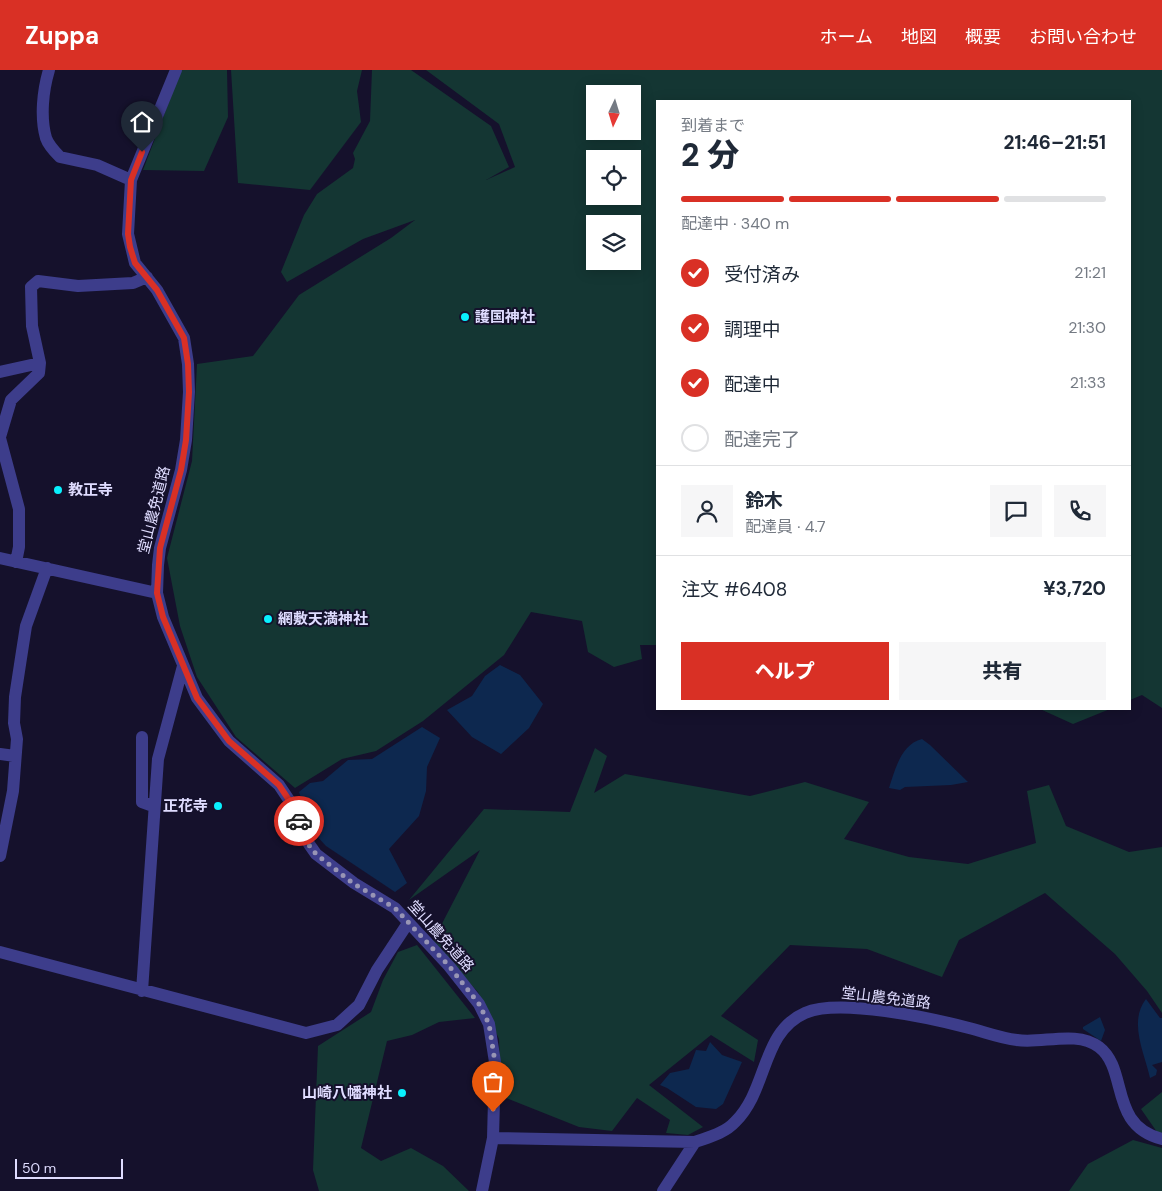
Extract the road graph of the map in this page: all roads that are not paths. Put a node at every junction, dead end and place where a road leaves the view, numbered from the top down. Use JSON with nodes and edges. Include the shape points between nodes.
{"nodes":[{"id":1,"x":49,"y":70,"type":"edge"},
{"id":2,"x":176,"y":70,"type":"edge"},
{"id":3,"x":131,"y":180,"type":"junction"},
{"id":4,"x":147,"y":277,"type":"junction"},
{"id":5,"x":40,"y":363,"type":"junction"},
{"id":6,"x":0,"y":372,"type":"edge"},
{"id":7,"x":0,"y":437,"type":"edge"},
{"id":8,"x":5,"y":479,"type":"edge"},
{"id":9,"x":0,"y":558,"type":"edge"},
{"id":10,"x":16,"y":562,"type":"junction"},
{"id":11,"x":47,"y":568,"type":"junction"},
{"id":12,"x":157,"y":593,"type":"junction"},
{"id":13,"x":183,"y":666,"type":"junction"},
{"id":14,"x":142,"y":737,"type":"dead end"},
{"id":15,"x":0,"y":754,"type":"edge"},
{"id":16,"x":15,"y":756,"type":"junction"},
{"id":17,"x":153,"y":806,"type":"junction"},
{"id":18,"x":0,"y":856,"type":"edge"},
{"id":19,"x":408,"y":922,"type":"junction"},
{"id":20,"x":0,"y":952,"type":"edge"},
{"id":21,"x":142,"y":990,"type":"junction"},
{"id":22,"x":493,"y":1138,"type":"junction"},
{"id":23,"x":1162,"y":1139,"type":"edge"},
{"id":24,"x":695,"y":1142,"type":"junction"},
{"id":25,"x":482,"y":1191,"type":"edge"},
{"id":26,"x":663,"y":1191,"type":"edge"}],
"edges":[{"from":1,"to":3,"type":"street","via":[[45,86],[46,139],[60,157],[97,165]]},
{"from":2,"to":3,"type":"street","name":"堂山農免道路"},
{"from":3,"to":4,"type":"street","name":"堂山農免道路","via":[[130,247],[135,263]]},
{"from":4,"to":5,"type":"street","via":[[133,283],[78,286],[38,281],[31,287],[32,326]]},
{"from":4,"to":12,"type":"street","name":"堂山農免道路","via":[[184,338],[189,373],[186,440],[160,548]]},
{"from":5,"to":6,"type":"street"},
{"from":5,"to":7,"type":"street","via":[[39,373],[11,400]]},
{"from":7,"to":8,"type":"street"},
{"from":8,"to":10,"type":"street","via":[[19,509]]},
{"from":9,"to":10,"type":"street"},
{"from":10,"to":11,"type":"street"},
{"from":11,"to":12,"type":"street"},
{"from":11,"to":16,"type":"street","via":[[26,626],[15,698]]},
{"from":12,"to":13,"type":"street","name":"堂山農免道路"},
{"from":13,"to":17,"type":"street","via":[[158,760]]},
{"from":13,"to":19,"type":"street","name":"堂山農免道路","via":[[197,698],[229,741],[284,792],[308,844],[316,854],[354,884],[395,908]]},
{"from":14,"to":17,"type":"street","via":[[142,802]]},
{"from":15,"to":16,"type":"street"},
{"from":16,"to":18,"type":"street","via":[[13,791]]},
{"from":17,"to":21,"type":"street"},
{"from":19,"to":21,"type":"street","via":[[358,1005],[337,1026],[306,1033]]},
{"from":19,"to":22,"type":"street","name":"堂山農免道路","via":[[449,966],[479,1004],[489,1024],[495,1062]]},
{"from":20,"to":21,"type":"street"},
{"from":22,"to":24,"type":"street","name":"堂山農免道路"},
{"from":22,"to":25,"type":"street"},
{"from":23,"to":24,"type":"street","name":"堂山農免道路","via":[[1137,1126],[1126,1110],[1108,1056],[1097,1046],[1072,1039],[1018,1041],[938,1020],[834,1007],[817,1008],[788,1024],[770,1049],[747,1109],[728,1127]]},
{"from":24,"to":26,"type":"street"}]}
